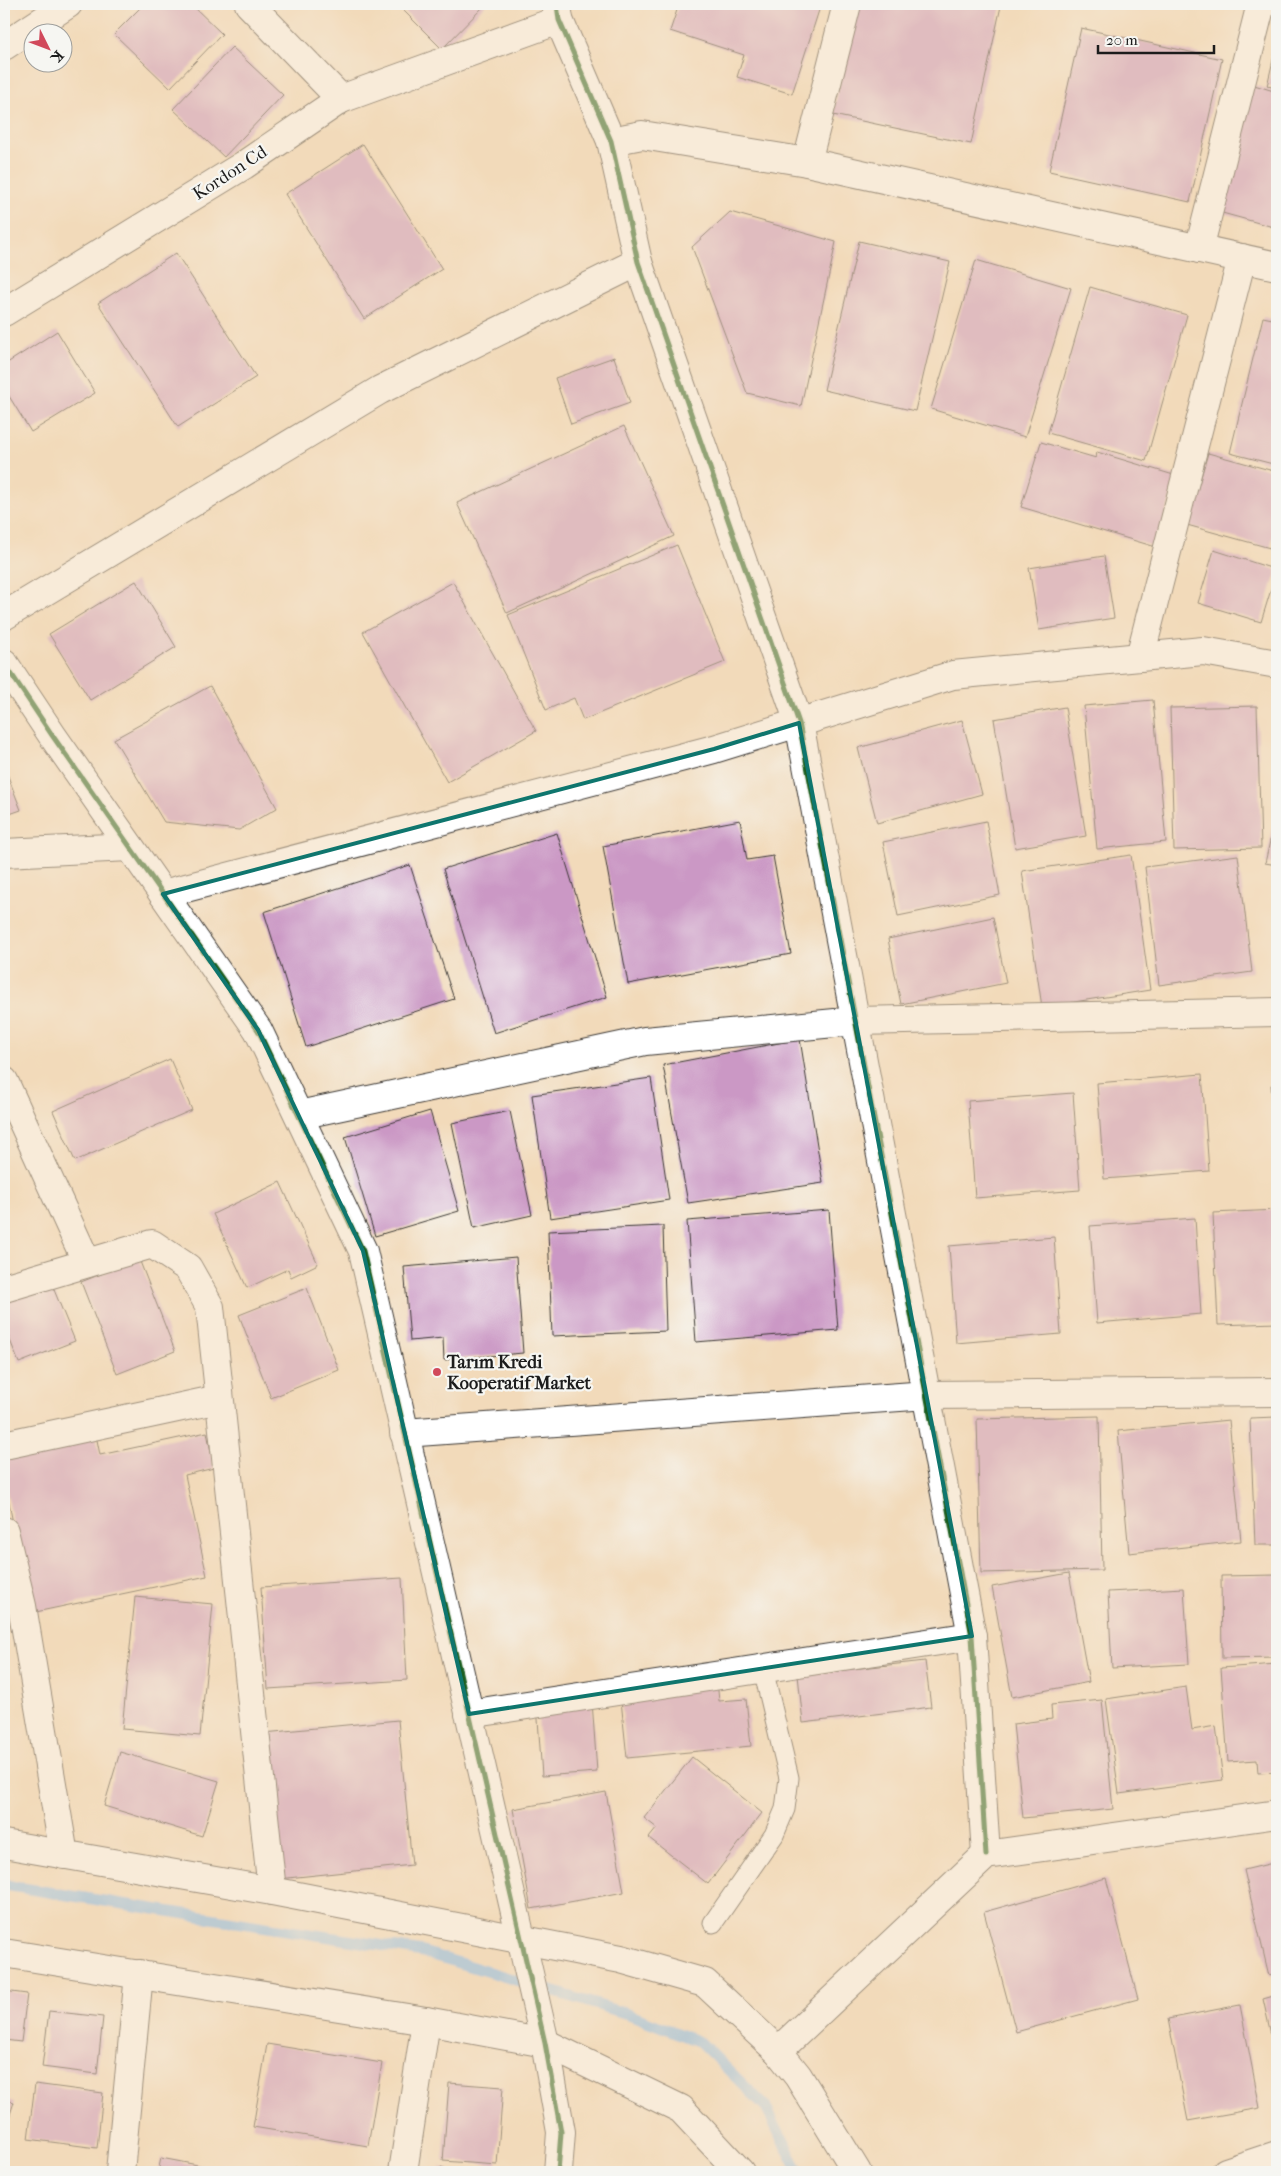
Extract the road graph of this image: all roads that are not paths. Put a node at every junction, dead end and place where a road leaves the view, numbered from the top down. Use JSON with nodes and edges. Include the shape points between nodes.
{"nodes":[{"id":1,"x":68,"y":4,"type":"edge"},
{"id":2,"x":249,"y":4,"type":"edge"},
{"id":3,"x":847,"y":4,"type":"edge"},
{"id":4,"x":1261,"y":4,"type":"edge"},
{"id":5,"x":558,"y":12,"type":"edge"},
{"id":6,"x":4,"y":46,"type":"edge"},
{"id":7,"x":341,"y":99,"type":"junction"},
{"id":8,"x":611,"y":141,"type":"junction"},
{"id":9,"x":806,"y":162,"type":"junction"},
{"id":10,"x":1199,"y":249,"type":"junction"},
{"id":11,"x":1242,"y":258,"type":"junction"},
{"id":12,"x":638,"y":262,"type":"junction"},
{"id":13,"x":1277,"y":266,"type":"edge"},
{"id":14,"x":4,"y":312,"type":"edge"},
{"id":15,"x":4,"y":616,"type":"edge"},
{"id":16,"x":1140,"y":657,"type":"junction"},
{"id":17,"x":4,"y":663,"type":"edge"},
{"id":18,"x":1277,"y":664,"type":"edge"},
{"id":19,"x":799,"y":723,"type":"junction"},
{"id":20,"x":130,"y":847,"type":"junction"},
{"id":21,"x":4,"y":853,"type":"edge"},
{"id":22,"x":163,"y":894,"type":"junction"},
{"id":23,"x":1277,"y":1012,"type":"edge"},
{"id":24,"x":856,"y":1021,"type":"junction"},
{"id":25,"x":4,"y":1081,"type":"edge"},
{"id":26,"x":299,"y":1115,"type":"junction"},
{"id":27,"x":87,"y":1263,"type":"junction"},
{"id":28,"x":4,"y":1288,"type":"edge"},
{"id":29,"x":1277,"y":1392,"type":"edge"},
{"id":30,"x":927,"y":1395,"type":"junction"},
{"id":31,"x":219,"y":1399,"type":"junction"},
{"id":32,"x":404,"y":1433,"type":"junction"},
{"id":33,"x":4,"y":1445,"type":"edge"},
{"id":34,"x":4,"y":1531,"type":"edge"},
{"id":35,"x":972,"y":1636,"type":"junction"},
{"id":36,"x":763,"y":1668,"type":"junction"},
{"id":37,"x":469,"y":1714,"type":"junction"},
{"id":38,"x":1277,"y":1814,"type":"edge"},
{"id":39,"x":4,"y":1844,"type":"edge"},
{"id":40,"x":64,"y":1855,"type":"junction"},
{"id":41,"x":986,"y":1855,"type":"junction"},
{"id":42,"x":272,"y":1891,"type":"junction"},
{"id":43,"x":713,"y":1923,"type":"dead end"},
{"id":44,"x":524,"y":1950,"type":"junction"},
{"id":45,"x":4,"y":1953,"type":"edge"},
{"id":46,"x":139,"y":1974,"type":"junction"},
{"id":47,"x":426,"y":2021,"type":"junction"},
{"id":48,"x":543,"y":2035,"type":"junction"},
{"id":49,"x":778,"y":2051,"type":"junction"},
{"id":50,"x":1277,"y":2155,"type":"edge"},
{"id":51,"x":120,"y":2172,"type":"edge"},
{"id":52,"x":403,"y":2172,"type":"edge"},
{"id":53,"x":558,"y":2172,"type":"edge"},
{"id":54,"x":740,"y":2172,"type":"edge"},
{"id":55,"x":857,"y":2172,"type":"edge"},
{"id":56,"x":1226,"y":2172,"type":"edge"}],
"edges":[{"from":1,"to":6,"type":"street"},
{"from":2,"to":7,"type":"street"},
{"from":3,"to":9,"type":"street"},
{"from":4,"to":10,"type":"street"},
{"from":5,"to":7,"type":"street","name":"Kordon Cd"},
{"from":5,"to":8,"type":"street"},
{"from":7,"to":14,"type":"street","name":"Kordon Cd","via":[[244,165]]},
{"from":8,"to":9,"type":"street","via":[[642,135]]},
{"from":8,"to":12,"type":"street"},
{"from":9,"to":10,"type":"street"},
{"from":10,"to":11,"type":"street"},
{"from":11,"to":13,"type":"street"},
{"from":11,"to":16,"type":"street"},
{"from":12,"to":15,"type":"street","via":[[380,390]]},
{"from":12,"to":19,"type":"street"},
{"from":16,"to":18,"type":"street","via":[[1203,651]]},
{"from":16,"to":19,"type":"street","via":[[953,675]]},
{"from":17,"to":20,"type":"street"},
{"from":19,"to":22,"type":"street","via":[[714,749]]},
{"from":19,"to":24,"type":"street"},
{"from":20,"to":21,"type":"street"},
{"from":20,"to":22,"type":"street"},
{"from":22,"to":26,"type":"street","via":[[258,1030]]},
{"from":23,"to":24,"type":"street"},
{"from":24,"to":26,"type":"street","via":[[645,1040]]},
{"from":24,"to":30,"type":"street"},
{"from":25,"to":27,"type":"street"},
{"from":26,"to":32,"type":"street","via":[[363,1251]]},
{"from":27,"to":28,"type":"street"},
{"from":27,"to":31,"type":"street","via":[[152,1244],[188,1268],[210,1307]]},
{"from":29,"to":30,"type":"street"},
{"from":30,"to":32,"type":"street"},
{"from":30,"to":35,"type":"street"},
{"from":31,"to":33,"type":"street"},
{"from":31,"to":42,"type":"street"},
{"from":32,"to":37,"type":"street"},
{"from":34,"to":40,"type":"street","via":[[22,1606]]},
{"from":35,"to":36,"type":"street"},
{"from":35,"to":41,"type":"street"},
{"from":36,"to":37,"type":"street"},
{"from":36,"to":43,"type":"lane","via":[[789,1778],[786,1809],[774,1835]]},
{"from":37,"to":44,"type":"street"},
{"from":38,"to":41,"type":"street"},
{"from":39,"to":40,"type":"street"},
{"from":40,"to":42,"type":"street"},
{"from":41,"to":49,"type":"street"},
{"from":42,"to":44,"type":"street"},
{"from":44,"to":48,"type":"street"},
{"from":44,"to":49,"type":"street","via":[[621,1959],[705,1983]]},
{"from":45,"to":46,"type":"street"},
{"from":46,"to":47,"type":"street"},
{"from":46,"to":51,"type":"street"},
{"from":47,"to":48,"type":"street"},
{"from":47,"to":52,"type":"street"},
{"from":48,"to":53,"type":"street","via":[[561,2132]]},
{"from":48,"to":54,"type":"street","via":[[681,2109]]},
{"from":49,"to":55,"type":"street","via":[[798,2076]]},
{"from":50,"to":56,"type":"street"}]}
